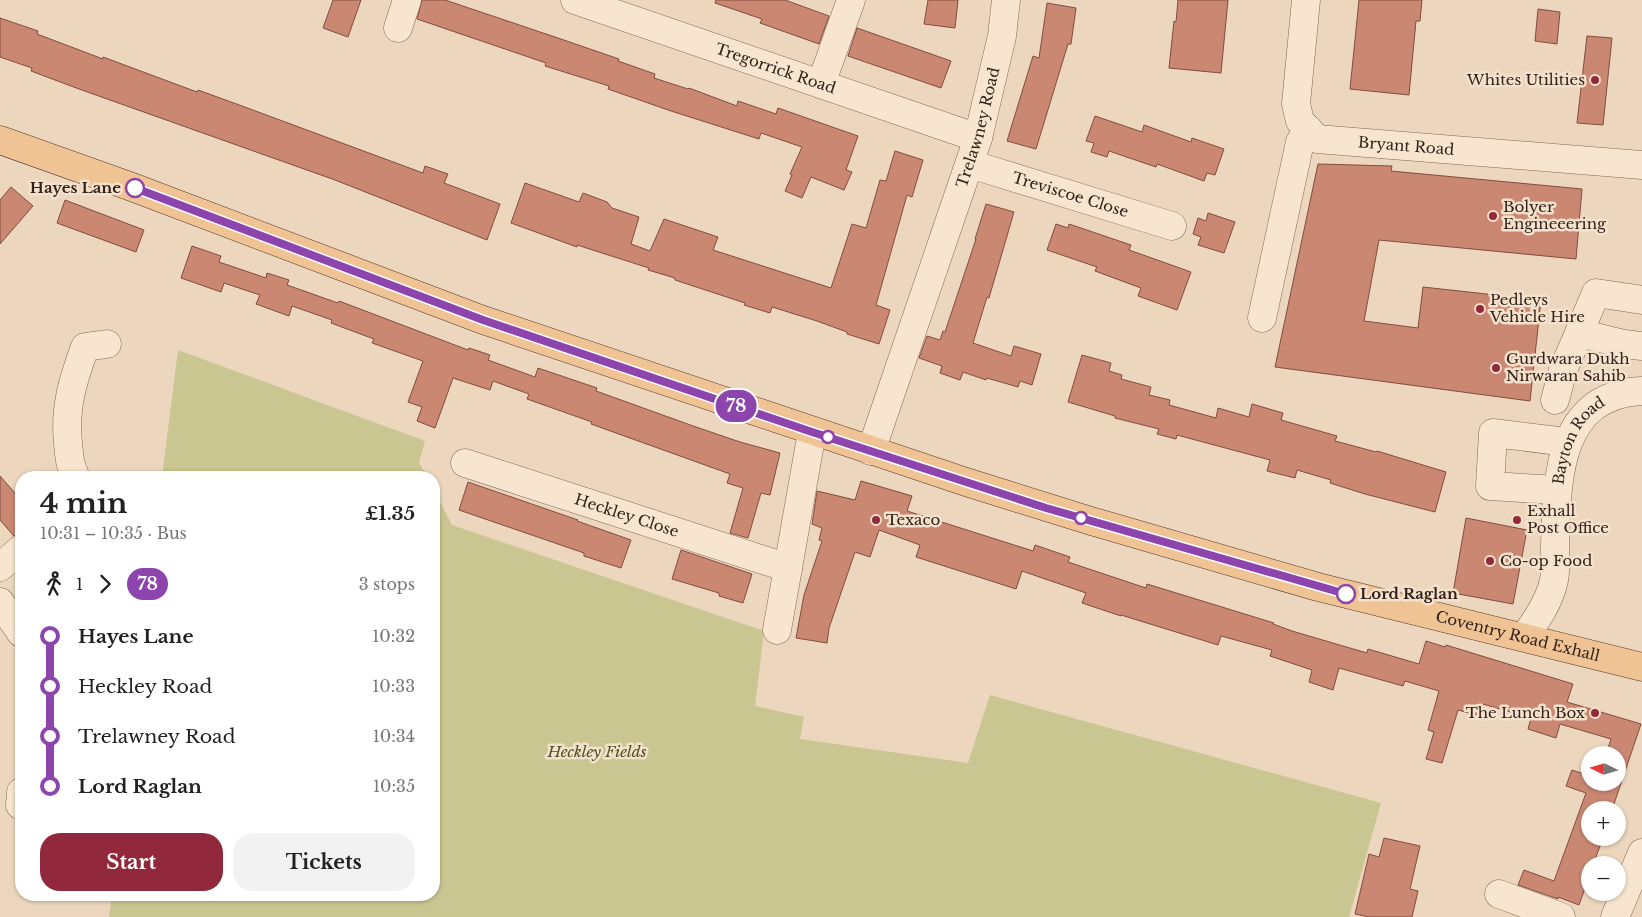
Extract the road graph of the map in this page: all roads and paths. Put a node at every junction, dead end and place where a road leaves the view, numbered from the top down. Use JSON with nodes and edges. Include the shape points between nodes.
{"nodes":[{"id":1,"x":407,"y":0,"type":"edge"},
{"id":2,"x":851,"y":0,"type":"edge"},
{"id":3,"x":1006,"y":0,"type":"edge"},
{"id":4,"x":1306,"y":0,"type":"edge"},
{"id":5,"x":579,"y":1,"type":"edge"},
{"id":6,"x":398,"y":28,"type":"dead end"},
{"id":7,"x":821,"y":84,"type":"junction"},
{"id":8,"x":1308,"y":129,"type":"junction"},
{"id":9,"x":978,"y":138,"type":"junction"},
{"id":10,"x":0,"y":140,"type":"edge"},
{"id":11,"x":970,"y":164,"type":"junction"},
{"id":12,"x":1642,"y":165,"type":"edge"},
{"id":13,"x":1172,"y":226,"type":"dead end"},
{"id":14,"x":1642,"y":300,"type":"edge"},
{"id":15,"x":1262,"y":318,"type":"dead end"},
{"id":16,"x":1579,"y":333,"type":"junction"},
{"id":17,"x":107,"y":344,"type":"dead end"},
{"id":18,"x":1642,"y":346,"type":"edge"},
{"id":19,"x":1642,"y":391,"type":"edge"},
{"id":20,"x":1555,"y":400,"type":"dead end"},
{"id":21,"x":812,"y":432,"type":"junction"},
{"id":22,"x":1567,"y":442,"type":"junction"},
{"id":23,"x":871,"y":451,"type":"junction"},
{"id":24,"x":465,"y":462,"type":"dead end"},
{"id":25,"x":72,"y":471,"type":"edge"},
{"id":26,"x":1557,"y":490,"type":"junction"},
{"id":27,"x":15,"y":554,"type":"edge"},
{"id":28,"x":0,"y":567,"type":"edge"},
{"id":29,"x":788,"y":568,"type":"junction"},
{"id":30,"x":0,"y":602,"type":"edge"},
{"id":31,"x":15,"y":624,"type":"edge"},
{"id":32,"x":777,"y":630,"type":"dead end"},
{"id":33,"x":1524,"y":637,"type":"junction"},
{"id":34,"x":1642,"y":667,"type":"edge"},
{"id":35,"x":1640,"y":867,"type":"edge"},
{"id":36,"x":1498,"y":894,"type":"dead end"},
{"id":37,"x":1561,"y":917,"type":"edge"},
{"id":38,"x":1615,"y":917,"type":"edge"}],
"edges":[{"from":1,"to":6,"type":"street"},
{"from":2,"to":7,"type":"street"},
{"from":3,"to":9,"type":"street","name":"Trelawney Road","via":[[1002,36]]},
{"from":4,"to":8,"type":"street","via":[[1296,104],[1300,121]]},
{"from":5,"to":7,"type":"street","name":"Tregorrick Road"},
{"from":7,"to":9,"type":"street","name":"Tregorrick Road"},
{"from":8,"to":12,"type":"street","name":"Bryant Road","via":[[1317,139]]},
{"from":8,"to":15,"type":"street","via":[[1300,142]]},
{"from":9,"to":11,"type":"street","name":"Trelawney Road"},
{"from":10,"to":21,"type":"main road","name":"Coventry Road Exhall","via":[[483,320]]},
{"from":11,"to":13,"type":"street","name":"Treviscoe Close"},
{"from":11,"to":23,"type":"street","name":"Trelawney Road"},
{"from":14,"to":16,"type":"street","via":[[1596,293]]},
{"from":16,"to":18,"type":"street"},
{"from":16,"to":20,"type":"street","via":[[1563,370]]},
{"from":17,"to":25,"type":"street","via":[[85,347],[69,398],[66,422]]},
{"from":19,"to":22,"type":"street","name":"Bayton Road","via":[[1627,392],[1600,402],[1582,417]]},
{"from":21,"to":23,"type":"main road","name":"Coventry Road Exhall"},
{"from":21,"to":29,"type":"street"},
{"from":22,"to":26,"type":"street","name":"Bayton Road"},
{"from":22,"to":26,"type":"street","via":[[1494,433],[1490,486]]},
{"from":23,"to":33,"type":"main road","name":"Coventry Road Exhall","via":[[1074,516],[1318,587]]},
{"from":24,"to":29,"type":"street","name":"Heckley Close"},
{"from":26,"to":33,"type":"street","name":"Bayton Road","via":[[1554,581],[1545,604]]},
{"from":27,"to":28,"type":"street"},
{"from":29,"to":32,"type":"street"},
{"from":30,"to":31,"type":"street"},
{"from":33,"to":34,"type":"main road","name":"Coventry Road Exhall"},
{"from":35,"to":38,"type":"street"},
{"from":36,"to":37,"type":"street"}]}
